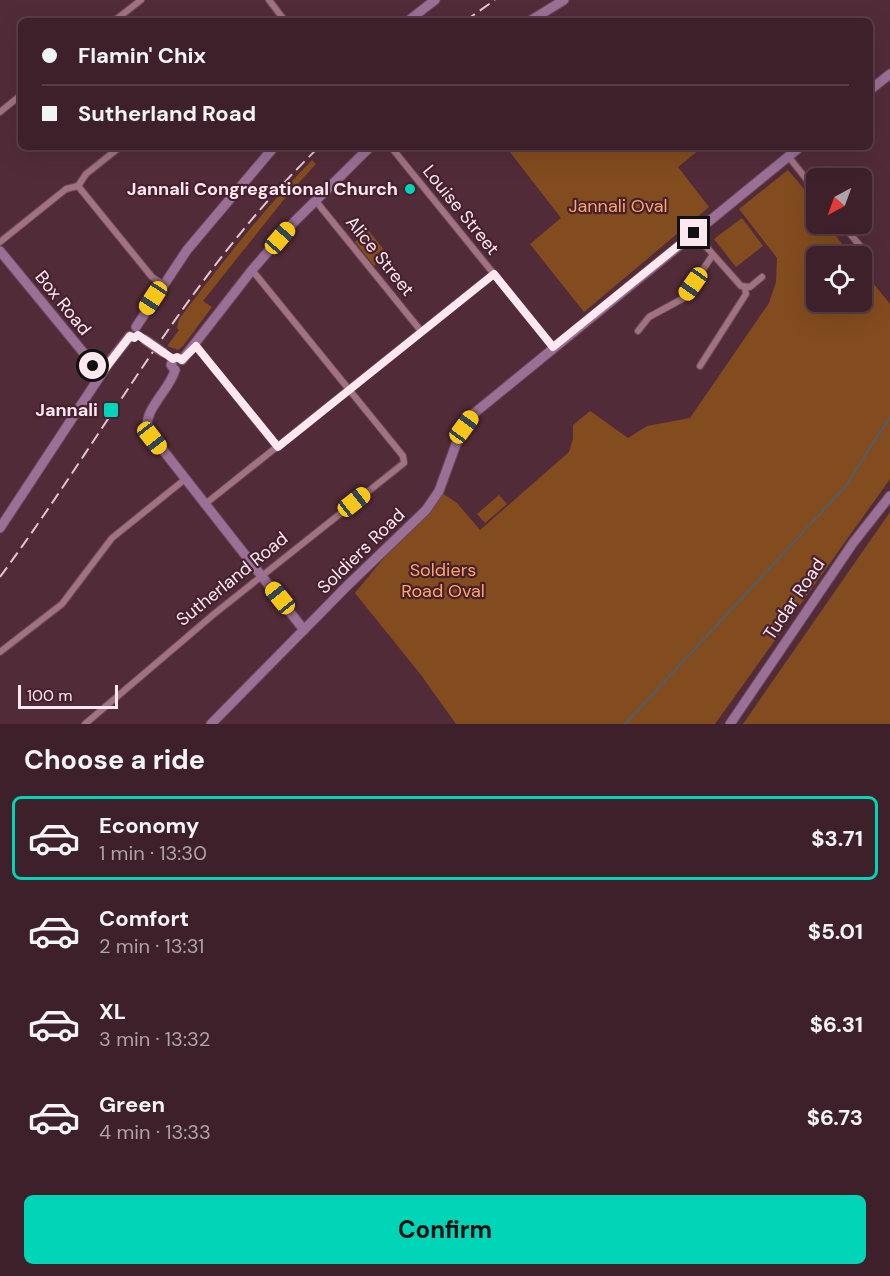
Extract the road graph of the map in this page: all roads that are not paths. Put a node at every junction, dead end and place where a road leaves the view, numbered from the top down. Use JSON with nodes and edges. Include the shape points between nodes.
{"nodes":[{"id":1,"x":141,"y":0,"type":"edge"},
{"id":2,"x":435,"y":0,"type":"edge"},
{"id":3,"x":564,"y":0,"type":"edge"},
{"id":4,"x":271,"y":1,"type":"edge"},
{"id":5,"x":118,"y":18,"type":"edge"},
{"id":6,"x":280,"y":18,"type":"edge"},
{"id":7,"x":412,"y":18,"type":"edge"},
{"id":8,"x":535,"y":18,"type":"edge"},
{"id":9,"x":890,"y":74,"type":"edge"},
{"id":10,"x":873,"y":88,"type":"edge"},
{"id":11,"x":18,"y":97,"type":"edge"},
{"id":12,"x":0,"y":112,"type":"edge"},
{"id":13,"x":116,"y":150,"type":"edge"},
{"id":14,"x":271,"y":150,"type":"edge"},
{"id":15,"x":367,"y":150,"type":"edge"},
{"id":16,"x":393,"y":150,"type":"edge"},
{"id":17,"x":796,"y":150,"type":"edge"},
{"id":18,"x":788,"y":156,"type":"junction"},
{"id":19,"x":806,"y":178,"type":"edge"},
{"id":20,"x":78,"y":186,"type":"junction"},
{"id":21,"x":315,"y":200,"type":"junction"},
{"id":22,"x":694,"y":233,"type":"junction"},
{"id":23,"x":850,"y":234,"type":"edge"},
{"id":24,"x":0,"y":242,"type":"edge"},
{"id":25,"x":860,"y":246,"type":"edge"},
{"id":26,"x":0,"y":251,"type":"edge"},
{"id":27,"x":712,"y":256,"type":"junction"},
{"id":28,"x":252,"y":270,"type":"junction"},
{"id":29,"x":494,"y":274,"type":"junction"},
{"id":30,"x":762,"y":277,"type":"dead end"},
{"id":31,"x":163,"y":284,"type":"junction"},
{"id":32,"x":746,"y":288,"type":"junction"},
{"id":33,"x":638,"y":331,"type":"dead end"},
{"id":34,"x":421,"y":332,"type":"junction"},
{"id":35,"x":137,"y":334,"type":"junction"},
{"id":36,"x":196,"y":346,"type":"junction"},
{"id":37,"x":553,"y":347,"type":"junction"},
{"id":38,"x":177,"y":360,"type":"junction"},
{"id":39,"x":700,"y":366,"type":"dead end"},
{"id":40,"x":101,"y":374,"type":"junction"},
{"id":41,"x":350,"y":390,"type":"junction"},
{"id":42,"x":278,"y":447,"type":"junction"},
{"id":43,"x":184,"y":480,"type":"junction"},
{"id":44,"x":890,"y":496,"type":"edge"},
{"id":45,"x":204,"y":505,"type":"junction"},
{"id":46,"x":0,"y":528,"type":"edge"},
{"id":47,"x":262,"y":576,"type":"junction"},
{"id":48,"x":304,"y":630,"type":"junction"},
{"id":49,"x":0,"y":652,"type":"edge"},
{"id":50,"x":85,"y":724,"type":"edge"},
{"id":51,"x":211,"y":724,"type":"edge"},
{"id":52,"x":730,"y":724,"type":"edge"}],
"edges":[{"from":1,"to":5,"type":"street"},
{"from":2,"to":7,"type":"street"},
{"from":3,"to":8,"type":"street"},
{"from":4,"to":6,"type":"street"},
{"from":9,"to":10,"type":"street"},
{"from":11,"to":12,"type":"street"},
{"from":13,"to":20,"type":"street","via":[[86,174]]},
{"from":14,"to":31,"type":"street","via":[[207,224]]},
{"from":15,"to":21,"type":"street"},
{"from":16,"to":29,"type":"street","name":"Louise Street"},
{"from":17,"to":18,"type":"street"},
{"from":18,"to":19,"type":"street"},
{"from":18,"to":22,"type":"street"},
{"from":20,"to":24,"type":"street","via":[[66,189]]},
{"from":20,"to":31,"type":"street","via":[[152,277]]},
{"from":21,"to":28,"type":"street"},
{"from":21,"to":34,"type":"street","name":"Alice Street"},
{"from":22,"to":27,"type":"street"},
{"from":22,"to":37,"type":"street"},
{"from":23,"to":25,"type":"street"},
{"from":26,"to":40,"type":"street","name":"Box Road"},
{"from":27,"to":32,"type":"street"},
{"from":27,"to":33,"type":"street","via":[[684,298],[649,317]]},
{"from":28,"to":36,"type":"street"},
{"from":28,"to":41,"type":"street"},
{"from":29,"to":34,"type":"street"},
{"from":29,"to":37,"type":"street","name":"Louise Street"},
{"from":30,"to":32,"type":"street"},
{"from":31,"to":35,"type":"street"},
{"from":32,"to":39,"type":"street","via":[[746,294]]},
{"from":34,"to":41,"type":"street"},
{"from":35,"to":38,"type":"street","bridge":true},
{"from":35,"to":40,"type":"street"},
{"from":36,"to":38,"type":"street"},
{"from":36,"to":42,"type":"street"},
{"from":37,"to":48,"type":"street","name":"Soldiers Road","via":[[472,416],[459,436],[440,491],[426,510]]},
{"from":38,"to":43,"type":"street","via":[[182,367],[175,370],[146,424]]},
{"from":40,"to":46,"type":"street"},
{"from":41,"to":42,"type":"street"},
{"from":41,"to":47,"type":"street","name":"Sutherland Road","via":[[403,456],[404,463]]},
{"from":42,"to":45,"type":"street"},
{"from":43,"to":45,"type":"street"},
{"from":43,"to":49,"type":"street","via":[[112,538],[62,604]]},
{"from":44,"to":52,"type":"street","name":"Tudar Road","via":[[853,543]]},
{"from":45,"to":47,"type":"street"},
{"from":47,"to":48,"type":"street"},
{"from":47,"to":50,"type":"street","name":"Sutherland Road"},
{"from":48,"to":51,"type":"street","name":"Soldiers Road"}]}
